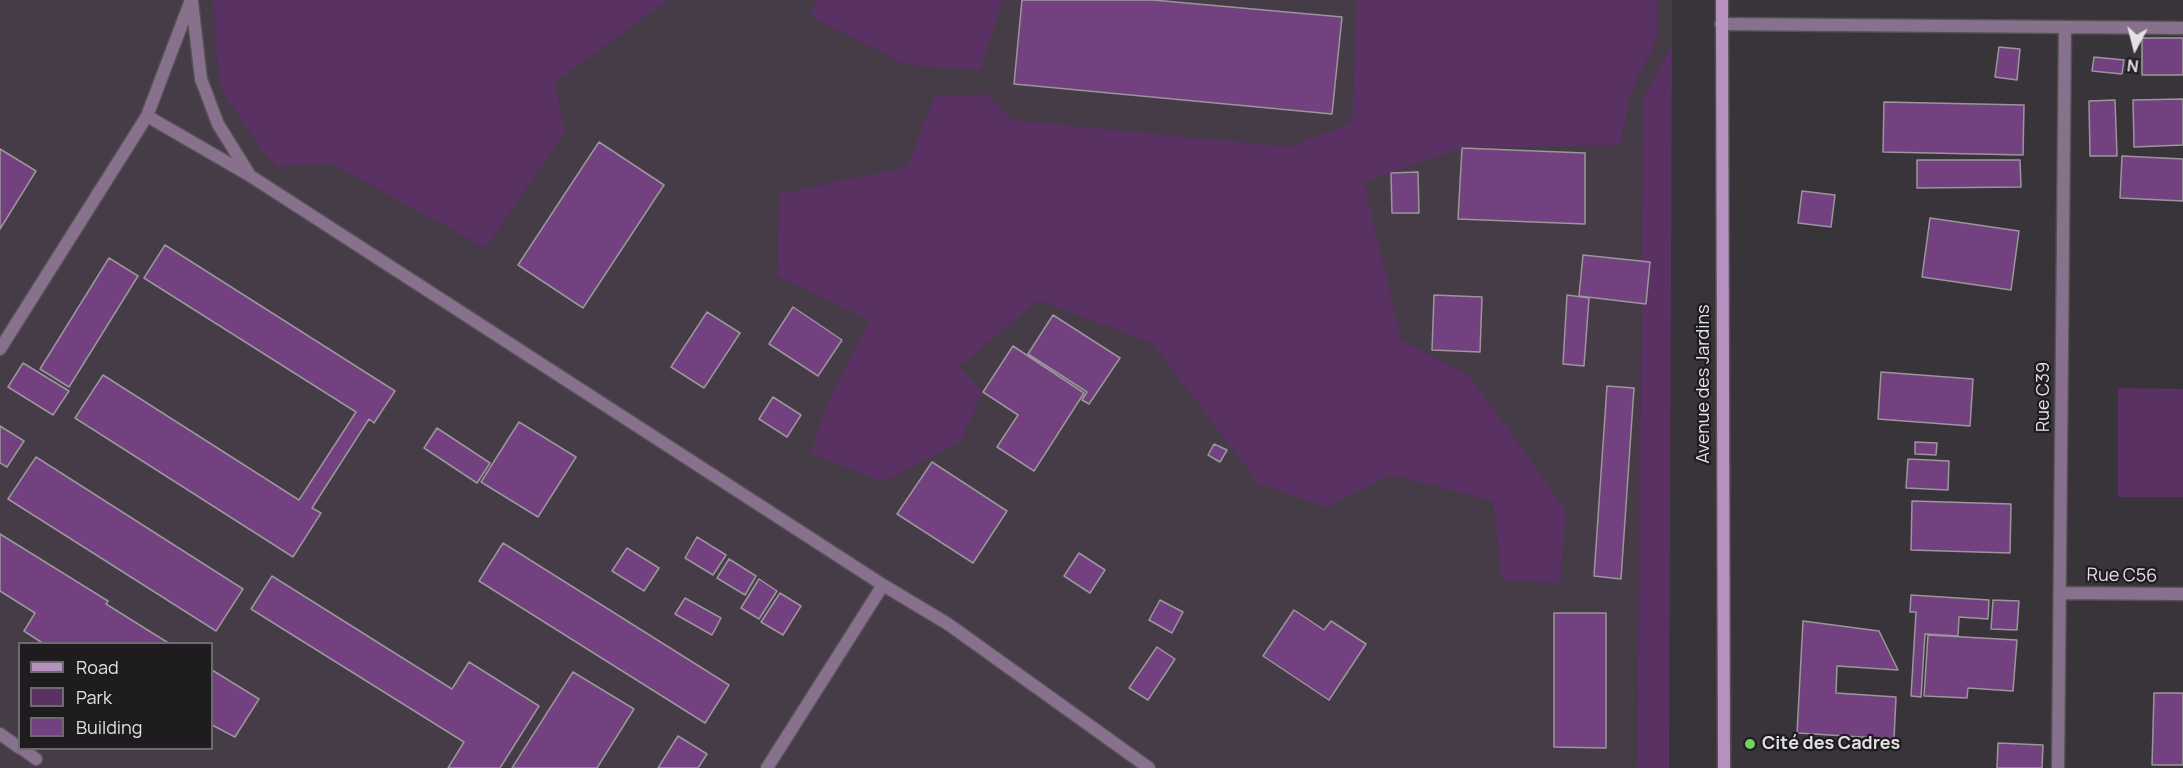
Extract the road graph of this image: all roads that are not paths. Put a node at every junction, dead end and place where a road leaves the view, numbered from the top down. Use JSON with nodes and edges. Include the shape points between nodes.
{"nodes":[{"id":1,"x":192,"y":0,"type":"edge"},
{"id":2,"x":1722,"y":0,"type":"edge"},
{"id":3,"x":1721,"y":24,"type":"junction"},
{"id":4,"x":2065,"y":27,"type":"junction"},
{"id":5,"x":2183,"y":28,"type":"edge"},
{"id":6,"x":147,"y":116,"type":"junction"},
{"id":7,"x":249,"y":175,"type":"junction"},
{"id":8,"x":0,"y":349,"type":"edge"},
{"id":9,"x":883,"y":585,"type":"junction"},
{"id":10,"x":2061,"y":593,"type":"junction"},
{"id":11,"x":2183,"y":594,"type":"edge"},
{"id":12,"x":0,"y":734,"type":"edge"},
{"id":13,"x":18,"y":747,"type":"edge"},
{"id":14,"x":23,"y":750,"type":"edge"},
{"id":15,"x":36,"y":759,"type":"dead end"},
{"id":16,"x":767,"y":768,"type":"edge"},
{"id":17,"x":1149,"y":768,"type":"edge"},
{"id":18,"x":1724,"y":768,"type":"edge"},
{"id":19,"x":2058,"y":768,"type":"edge"}],
"edges":[{"from":1,"to":6,"type":"street"},
{"from":1,"to":7,"type":"street","via":[[201,79],[218,124]]},
{"from":2,"to":3,"type":"main road","name":"Avenue des Jardins"},
{"from":3,"to":4,"type":"street"},
{"from":3,"to":18,"type":"main road","name":"Avenue des Jardins"},
{"from":4,"to":5,"type":"street"},
{"from":4,"to":10,"type":"street","name":"Rue C39"},
{"from":6,"to":7,"type":"street"},
{"from":6,"to":8,"type":"street"},
{"from":7,"to":9,"type":"street"},
{"from":9,"to":16,"type":"street"},
{"from":9,"to":17,"type":"street","via":[[948,624]]},
{"from":10,"to":11,"type":"street","name":"Rue C56"},
{"from":10,"to":19,"type":"street","name":"Rue C39"},
{"from":12,"to":13,"type":"street"},
{"from":14,"to":15,"type":"street"}]}
